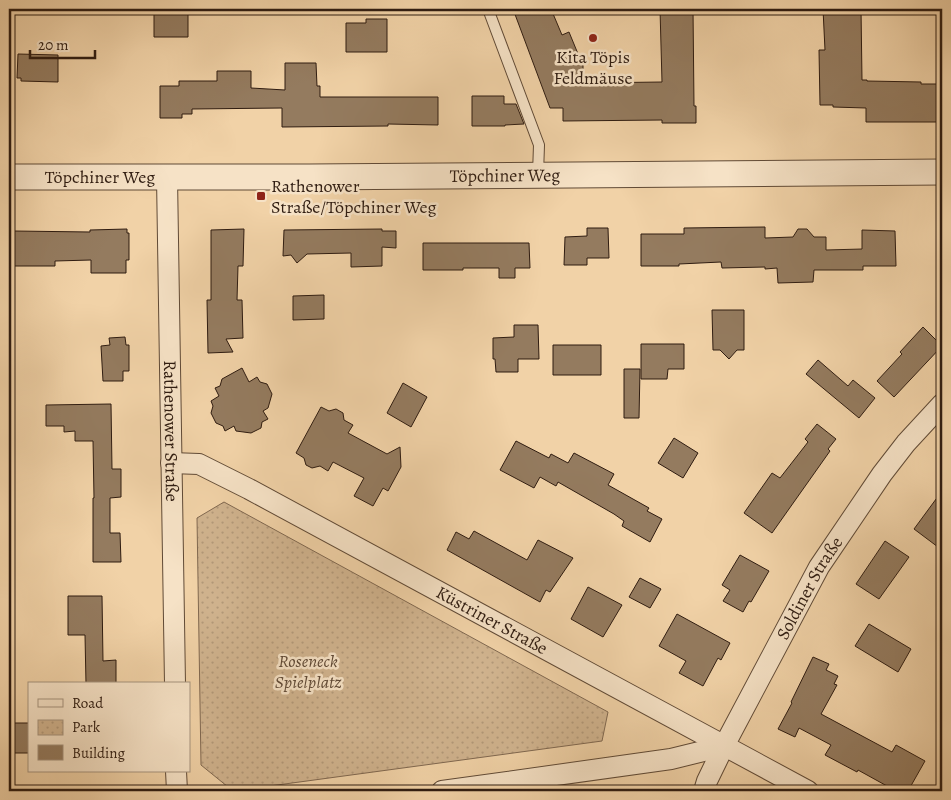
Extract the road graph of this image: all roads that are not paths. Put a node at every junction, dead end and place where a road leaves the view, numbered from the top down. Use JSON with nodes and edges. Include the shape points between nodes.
{"nodes":[{"id":1,"x":488,"y":9,"type":"edge"},
{"id":2,"x":942,"y":172,"type":"edge"},
{"id":3,"x":538,"y":175,"type":"junction"},
{"id":4,"x":9,"y":178,"type":"edge"},
{"id":5,"x":167,"y":178,"type":"junction"},
{"id":6,"x":942,"y":404,"type":"edge"},
{"id":7,"x":171,"y":464,"type":"junction"},
{"id":8,"x":175,"y":682,"type":"edge"},
{"id":9,"x":724,"y":746,"type":"junction"},
{"id":10,"x":176,"y":772,"type":"edge"},
{"id":11,"x":177,"y":791,"type":"edge"},
{"id":12,"x":442,"y":791,"type":"edge"},
{"id":13,"x":704,"y":791,"type":"edge"},
{"id":14,"x":808,"y":791,"type":"edge"}],
"edges":[{"from":1,"to":3,"type":"lane","via":[[539,145]]},
{"from":2,"to":3,"type":"street","name":"Töpchiner Weg"},
{"from":3,"to":5,"type":"street","name":"Töpchiner Weg"},
{"from":4,"to":5,"type":"street","name":"Töpchiner Weg"},
{"from":5,"to":7,"type":"street","name":"Rathenower Straße"},
{"from":6,"to":9,"type":"street","name":"Soldiner Straße","via":[[882,474],[819,567]]},
{"from":7,"to":8,"type":"street","name":"Rathenower Straße"},
{"from":7,"to":9,"type":"street","name":"Küstriner Straße","via":[[199,464],[249,489]]},
{"from":9,"to":12,"type":"street","via":[[671,759]]},
{"from":9,"to":13,"type":"street","name":"Soldiner Straße"},
{"from":9,"to":14,"type":"street","name":"Küstriner Straße"},
{"from":10,"to":11,"type":"street"}]}
